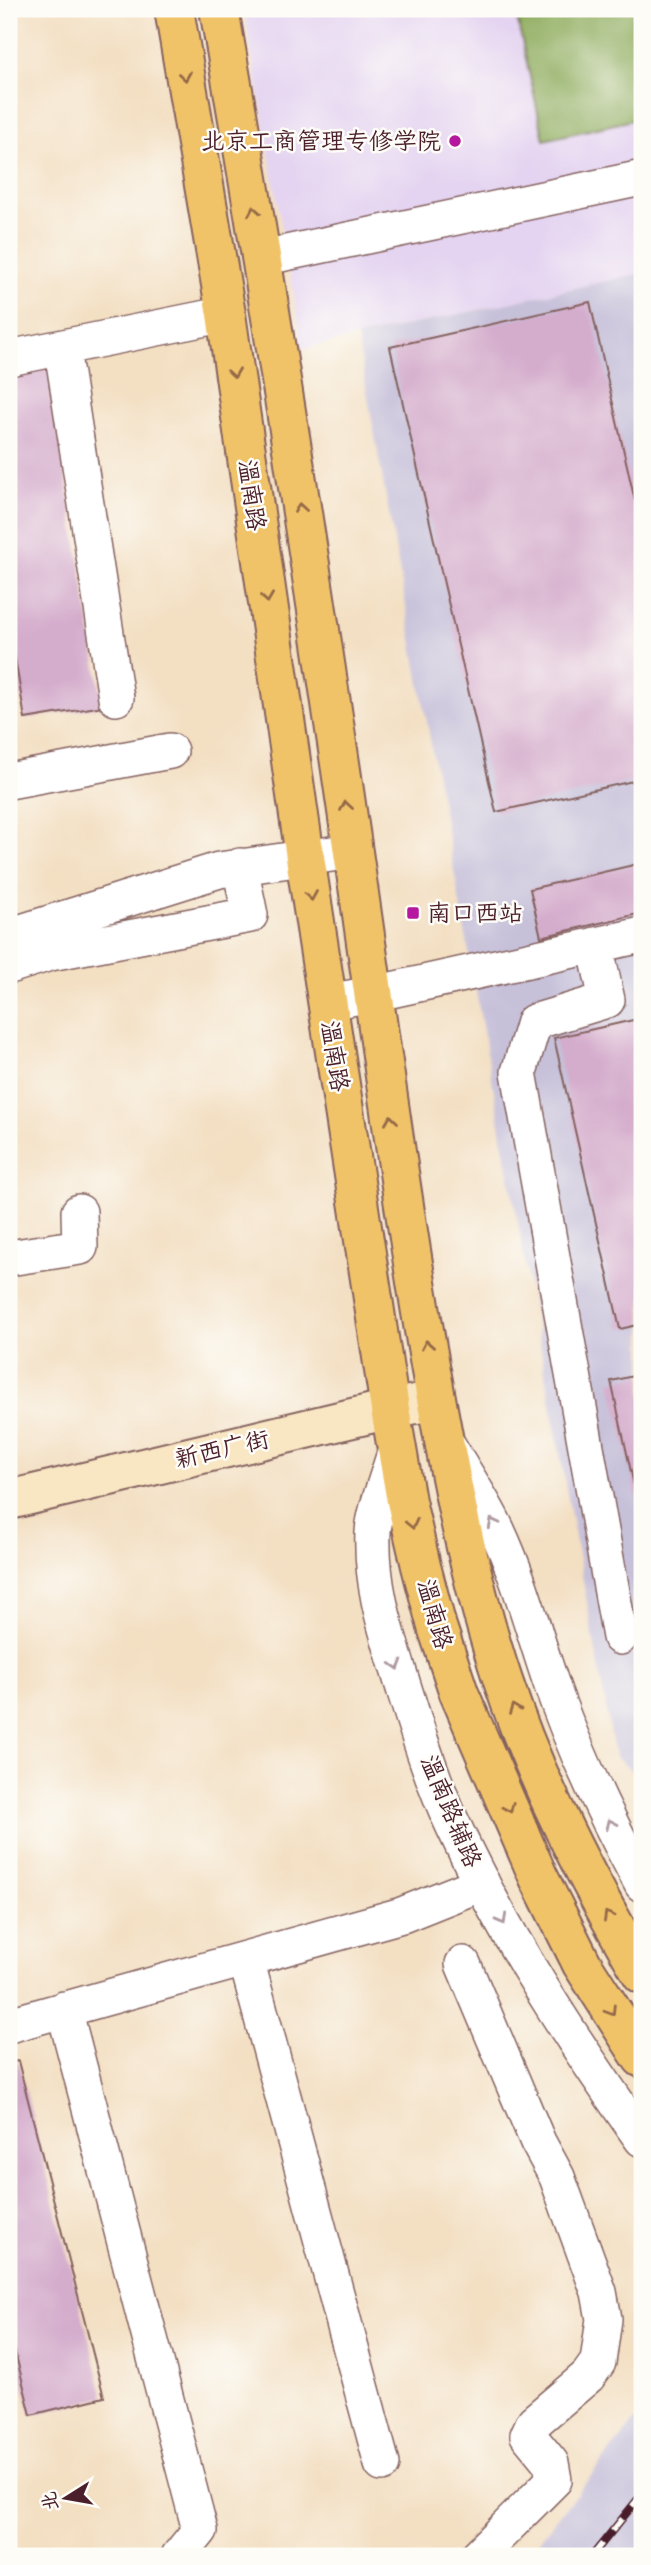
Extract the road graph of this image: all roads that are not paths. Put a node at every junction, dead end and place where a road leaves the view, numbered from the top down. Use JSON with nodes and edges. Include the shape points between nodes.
{"nodes":[{"id":1,"x":174,"y":9,"type":"edge"},
{"id":2,"x":219,"y":9,"type":"edge"},
{"id":3,"x":642,"y":178,"type":"edge"},
{"id":4,"x":262,"y":258,"type":"junction"},
{"id":5,"x":226,"y":314,"type":"junction"},
{"id":6,"x":62,"y":349,"type":"junction"},
{"id":7,"x":9,"y":358,"type":"edge"},
{"id":8,"x":116,"y":698,"type":"dead end"},
{"id":9,"x":170,"y":751,"type":"dead end"},
{"id":10,"x":9,"y":781,"type":"edge"},
{"id":11,"x":353,"y":851,"type":"junction"},
{"id":12,"x":305,"y":857,"type":"junction"},
{"id":13,"x":240,"y":866,"type":"junction"},
{"id":14,"x":642,"y":935,"type":"edge"},
{"id":15,"x":9,"y":936,"type":"edge"},
{"id":16,"x":595,"y":945,"type":"junction"},
{"id":17,"x":9,"y":966,"type":"edge"},
{"id":18,"x":373,"y":994,"type":"junction"},
{"id":19,"x":327,"y":1002,"type":"junction"},
{"id":20,"x":79,"y":1212,"type":"dead end"},
{"id":21,"x":9,"y":1258,"type":"edge"},
{"id":22,"x":440,"y":1418,"type":"junction"},
{"id":23,"x":394,"y":1427,"type":"junction"},
{"id":24,"x":9,"y":1500,"type":"edge"},
{"id":25,"x":620,"y":1637,"type":"dead end"},
{"id":26,"x":482,"y":1883,"type":"junction"},
{"id":27,"x":642,"y":1884,"type":"edge"},
{"id":28,"x":246,"y":1959,"type":"junction"},
{"id":29,"x":463,"y":1964,"type":"dead end"},
{"id":30,"x":642,"y":1975,"type":"edge"},
{"id":31,"x":64,"y":2010,"type":"junction"},
{"id":32,"x":9,"y":2025,"type":"edge"},
{"id":33,"x":642,"y":2058,"type":"edge"},
{"id":34,"x":642,"y":2139,"type":"edge"},
{"id":35,"x":382,"y":2464,"type":"dead end"},
{"id":36,"x":179,"y":2556,"type":"edge"},
{"id":37,"x":478,"y":2556,"type":"edge"}],
"edges":[{"from":1,"to":5,"type":"main road","name":"温南路","one_way":true},
{"from":4,"to":2,"type":"main road","name":"温南路","one_way":true},
{"from":3,"to":4,"type":"street"},
{"from":11,"to":4,"type":"main road","name":"温南路","one_way":true},
{"from":5,"to":6,"type":"street"},
{"from":5,"to":12,"type":"main road","name":"温南路","one_way":true},
{"from":6,"to":7,"type":"street"},
{"from":6,"to":8,"type":"street"},
{"from":9,"to":10,"type":"street"},
{"from":11,"to":12,"type":"street"},
{"from":11,"to":18,"type":"main road","name":"温南路"},
{"from":12,"to":13,"type":"street"},
{"from":12,"to":19,"type":"main road","name":"温南路","one_way":true},
{"from":13,"to":15,"type":"street"},
{"from":13,"to":17,"type":"street","via":[[250,915],[50,953]]},
{"from":14,"to":16,"type":"street"},
{"from":16,"to":18,"type":"street"},
{"from":16,"to":25,"type":"street","via":[[607,1000],[534,1022],[519,1072]]},
{"from":18,"to":19,"type":"street"},
{"from":22,"to":18,"type":"main road","name":"温南路","one_way":true,"via":[[407,1233]]},
{"from":19,"to":23,"type":"main road","name":"温南路"},
{"from":20,"to":21,"type":"street","via":[[80,1247]]},
{"from":22,"to":23,"type":"street","name":"新西广街"},
{"from":27,"to":22,"type":"street","one_way":true,"via":[[583,1763],[496,1528]]},
{"from":30,"to":22,"type":"main road","name":"温南路","one_way":true,"via":[[563,1829],[507,1692],[466,1549]]},
{"from":23,"to":24,"type":"street","name":"新西广街"},
{"from":23,"to":26,"type":"street","name":"温南路辅路","one_way":true,"via":[[373,1528],[377,1599],[431,1766]]},
{"from":23,"to":33,"type":"main road","name":"温南路","one_way":true,"via":[[424,1579],[459,1693],[569,1939]]},
{"from":26,"to":28,"type":"street","via":[[402,1915]]},
{"from":26,"to":34,"type":"street","name":"温南路辅路","one_way":true,"via":[[523,1959]]},
{"from":28,"to":31,"type":"street"},
{"from":28,"to":35,"type":"street"},
{"from":29,"to":37,"type":"street","via":[[538,2142],[558,2177],[599,2292],[604,2319],[598,2362],[534,2422],[528,2435],[551,2463],[554,2480]]},
{"from":31,"to":32,"type":"street"},
{"from":31,"to":36,"type":"street","via":[[200,2530]]}]}
